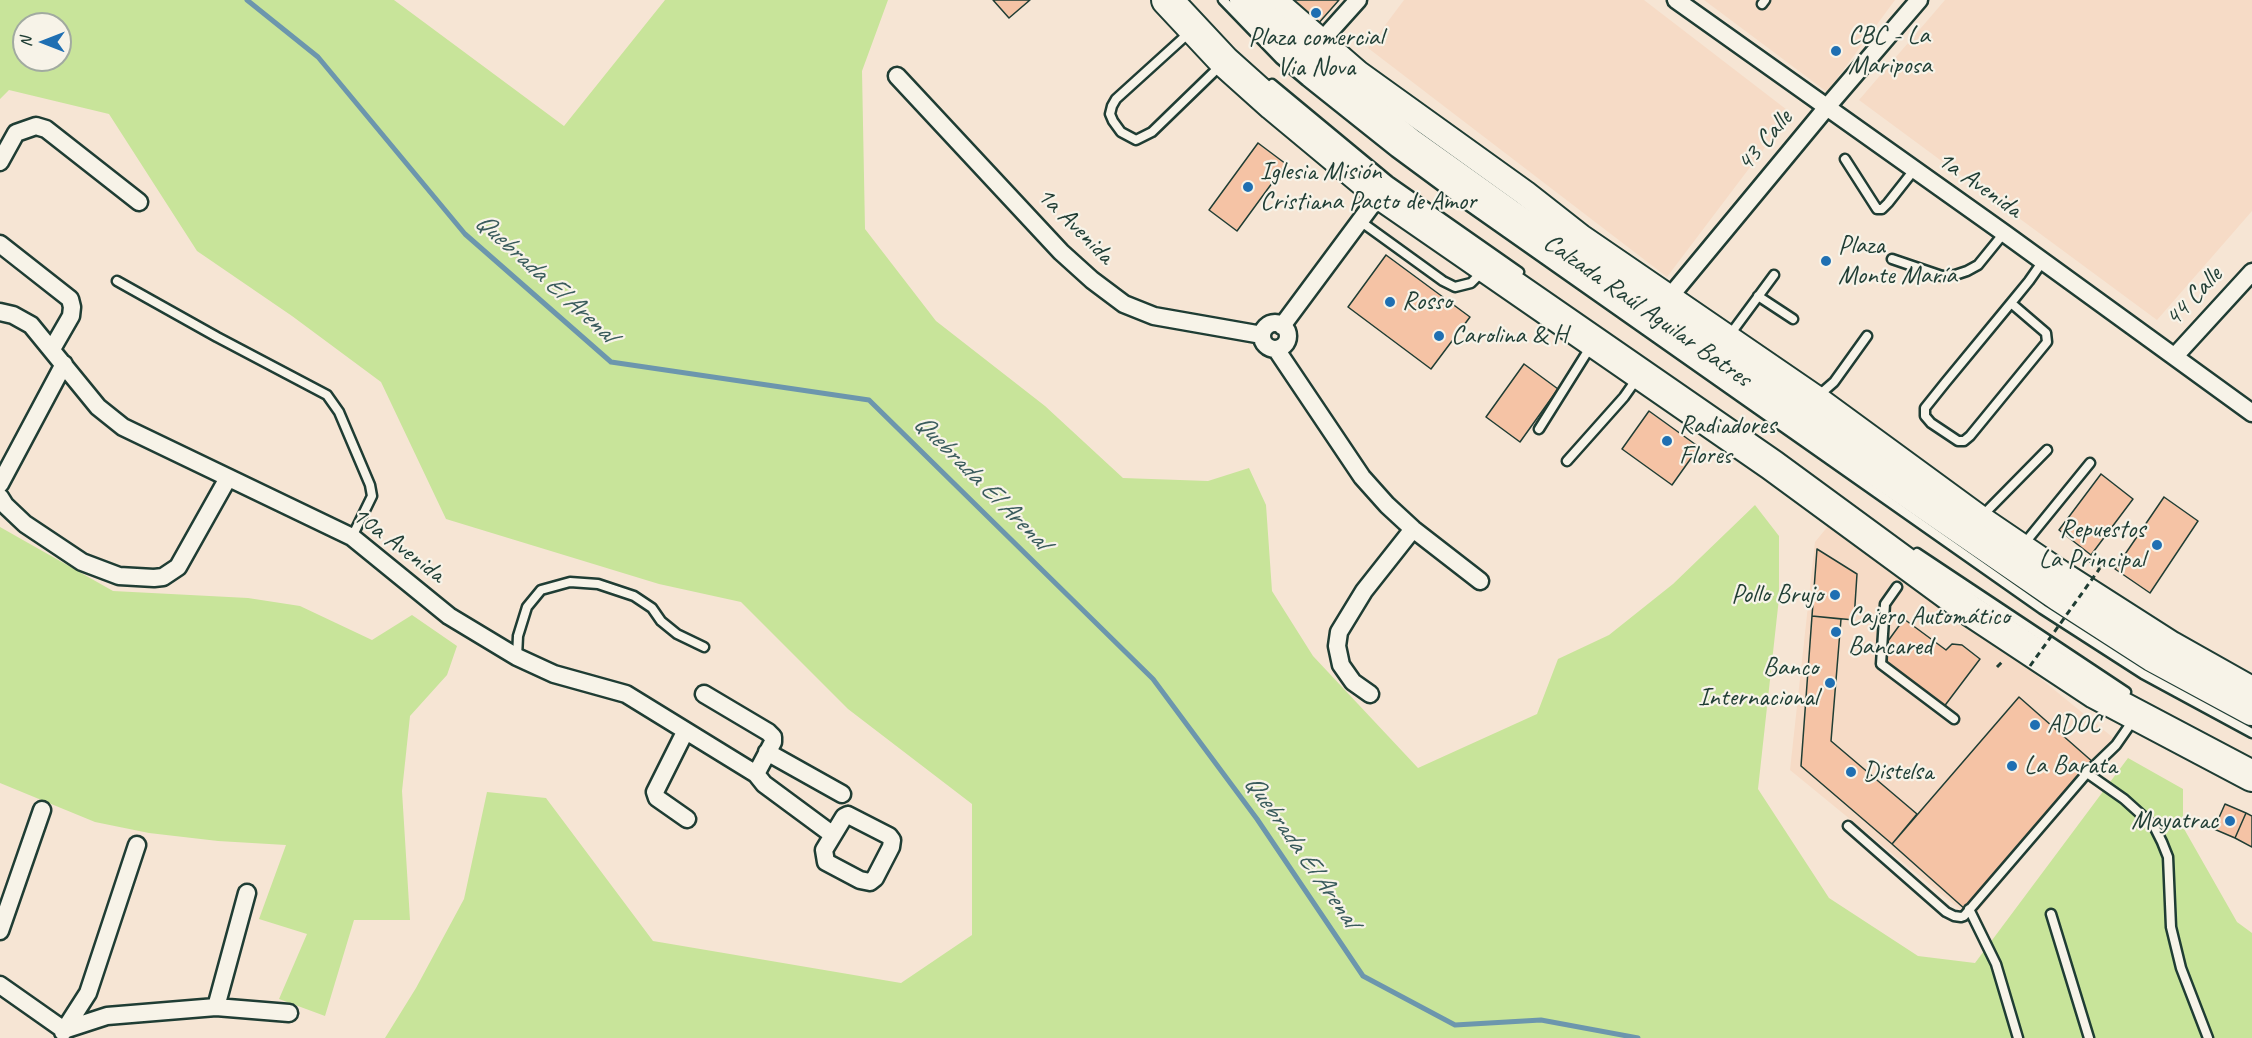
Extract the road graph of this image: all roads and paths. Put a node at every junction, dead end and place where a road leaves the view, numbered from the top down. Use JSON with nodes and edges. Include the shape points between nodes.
{"nodes":[{"id":1,"x":1167,"y":0,"type":"edge"},
{"id":2,"x":1223,"y":0,"type":"edge"},
{"id":3,"x":1245,"y":0,"type":"edge"},
{"id":4,"x":1274,"y":0,"type":"edge"},
{"id":5,"x":1358,"y":0,"type":"edge"},
{"id":6,"x":1676,"y":0,"type":"edge"},
{"id":7,"x":1918,"y":0,"type":"edge"},
{"id":8,"x":1194,"y":29,"type":"junction"},
{"id":9,"x":1313,"y":51,"type":"junction"},
{"id":10,"x":1225,"y":62,"type":"junction"},
{"id":11,"x":897,"y":76,"type":"dead end"},
{"id":12,"x":1265,"y":79,"type":"dead end"},
{"id":13,"x":1827,"y":107,"type":"junction"},
{"id":14,"x":1845,"y":159,"type":"dead end"},
{"id":15,"x":0,"y":162,"type":"edge"},
{"id":16,"x":1914,"y":170,"type":"junction"},
{"id":17,"x":1380,"y":194,"type":"junction"},
{"id":18,"x":138,"y":202,"type":"dead end"},
{"id":19,"x":1360,"y":221,"type":"junction"},
{"id":20,"x":2004,"y":233,"type":"junction"},
{"id":21,"x":0,"y":244,"type":"edge"},
{"id":22,"x":1892,"y":259,"type":"dead end"},
{"id":23,"x":2043,"y":261,"type":"junction"},
{"id":24,"x":1486,"y":268,"type":"junction"},
{"id":25,"x":2252,"y":272,"type":"edge"},
{"id":26,"x":1523,"y":275,"type":"dead end"},
{"id":27,"x":1774,"y":275,"type":"dead end"},
{"id":28,"x":117,"y":281,"type":"dead end"},
{"id":29,"x":1758,"y":296,"type":"junction"},
{"id":30,"x":2012,"y":303,"type":"junction"},
{"id":31,"x":1661,"y":307,"type":"junction"},
{"id":32,"x":0,"y":312,"type":"edge"},
{"id":33,"x":1793,"y":320,"type":"dead end"},
{"id":34,"x":1282,"y":326,"type":"junction"},
{"id":35,"x":1262,"y":335,"type":"junction"},
{"id":36,"x":1867,"y":336,"type":"dead end"},
{"id":37,"x":1727,"y":338,"type":"junction"},
{"id":38,"x":1593,"y":343,"type":"junction"},
{"id":39,"x":52,"y":349,"type":"junction"},
{"id":40,"x":1276,"y":349,"type":"junction"},
{"id":41,"x":2175,"y":356,"type":"junction"},
{"id":42,"x":64,"y":364,"type":"junction"},
{"id":43,"x":1640,"y":374,"type":"junction"},
{"id":44,"x":1816,"y":398,"type":"junction"},
{"id":45,"x":2252,"y":413,"type":"edge"},
{"id":46,"x":1539,"y":429,"type":"dead end"},
{"id":47,"x":2047,"y":450,"type":"dead end"},
{"id":48,"x":1567,"y":461,"type":"dead end"},
{"id":49,"x":2090,"y":463,"type":"dead end"},
{"id":50,"x":228,"y":478,"type":"junction"},
{"id":51,"x":0,"y":484,"type":"edge"},
{"id":52,"x":0,"y":497,"type":"edge"},
{"id":53,"x":1980,"y":518,"type":"junction"},
{"id":54,"x":1413,"y":529,"type":"junction"},
{"id":55,"x":352,"y":537,"type":"junction"},
{"id":56,"x":2022,"y":547,"type":"junction"},
{"id":57,"x":1913,"y":550,"type":"dead end"},
{"id":58,"x":2076,"y":552,"type":"dead end"},
{"id":59,"x":1480,"y":581,"type":"dead end"},
{"id":60,"x":1897,"y":587,"type":"dead end"},
{"id":61,"x":2059,"y":596,"type":"junction"},
{"id":62,"x":704,"y":647,"type":"dead end"},
{"id":63,"x":518,"y":657,"type":"junction"},
{"id":64,"x":2030,"y":666,"type":"dead end"},
{"id":65,"x":2252,"y":689,"type":"edge"},
{"id":66,"x":704,"y":694,"type":"dead end"},
{"id":67,"x":1370,"y":694,"type":"dead end"},
{"id":68,"x":2136,"y":707,"type":"junction"},
{"id":69,"x":2252,"y":710,"type":"edge"},
{"id":70,"x":1954,"y":719,"type":"dead end"},
{"id":71,"x":685,"y":732,"type":"junction"},
{"id":72,"x":2252,"y":734,"type":"edge"},
{"id":73,"x":767,"y":752,"type":"junction"},
{"id":74,"x":2087,"y":773,"type":"junction"},
{"id":75,"x":756,"y":774,"type":"junction"},
{"id":76,"x":2252,"y":776,"type":"edge"},
{"id":77,"x":842,"y":794,"type":"dead end"},
{"id":78,"x":42,"y":810,"type":"dead end"},
{"id":79,"x":687,"y":819,"type":"dead end"},
{"id":80,"x":1848,"y":826,"type":"dead end"},
{"id":81,"x":833,"y":835,"type":"dead end"},
{"id":82,"x":137,"y":845,"type":"dead end"},
{"id":83,"x":247,"y":892,"type":"dead end"},
{"id":84,"x":1969,"y":909,"type":"junction"},
{"id":85,"x":2051,"y":914,"type":"dead end"},
{"id":86,"x":0,"y":931,"type":"edge"},
{"id":87,"x":0,"y":985,"type":"edge"},
{"id":88,"x":216,"y":1007,"type":"junction"},
{"id":89,"x":289,"y":1013,"type":"dead end"},
{"id":90,"x":62,"y":1034,"type":"edge"},
{"id":91,"x":2018,"y":1038,"type":"edge"},
{"id":92,"x":2089,"y":1038,"type":"edge"},
{"id":93,"x":2208,"y":1038,"type":"edge"}],
"edges":[{"from":1,"to":8,"type":"highway"},
{"from":2,"to":72,"type":"lane","via":[[1306,81],[1460,200],[2043,609],[2143,674]]},
{"from":3,"to":9,"type":"highway","name":"Calzada Raúl Aguilar Batres"},
{"from":4,"to":9,"type":"street"},
{"from":5,"to":9,"type":"street"},
{"from":6,"to":13,"type":"street","name":"1a Avenida"},
{"from":7,"to":13,"type":"street","name":"43 Calle"},
{"from":8,"to":10,"type":"highway"},
{"from":8,"to":10,"type":"lane","via":[[1116,99],[1110,114],[1121,132],[1136,140],[1152,132]]},
{"from":9,"to":31,"type":"highway","name":"Calzada Raúl Aguilar Batres","via":[[1410,144]]},
{"from":10,"to":17,"type":"highway"},
{"from":11,"to":35,"type":"street","name":"1a Avenida","via":[[1061,252],[1124,304],[1154,316]]},
{"from":12,"to":26,"type":"lane","via":[[1389,181]]},
{"from":13,"to":16,"type":"street","name":"1a Avenida"},
{"from":13,"to":31,"type":"street","name":"43 Calle"},
{"from":14,"to":16,"type":"lane","via":[[1877,208],[1888,203]]},
{"from":15,"to":18,"type":"street","via":[[16,133],[36,126],[46,129]]},
{"from":16,"to":20,"type":"street","name":"1a Avenida"},
{"from":17,"to":19,"type":"street"},
{"from":17,"to":24,"type":"highway"},
{"from":19,"to":24,"type":"lane","via":[[1455,287],[1471,283]]},
{"from":19,"to":34,"type":"street"},
{"from":20,"to":22,"type":"lane","via":[[1978,265],[1955,275],[1942,276]]},
{"from":20,"to":23,"type":"street","name":"1a Avenida"},
{"from":21,"to":39,"type":"street","via":[[70,299],[71,316]]},
{"from":23,"to":30,"type":"lane"},
{"from":23,"to":41,"type":"street","name":"1a Avenida"},
{"from":24,"to":38,"type":"highway"},
{"from":25,"to":41,"type":"street","name":"44 Calle"},
{"from":27,"to":29,"type":"lane"},
{"from":28,"to":55,"type":"lane","via":[[327,395],[339,412],[372,495]]},
{"from":29,"to":33,"type":"lane"},
{"from":29,"to":37,"type":"lane"},
{"from":30,"to":30,"type":"lane","via":[[1926,408],[1931,423],[1958,441],[1970,436],[2047,342],[2046,333]]},
{"from":31,"to":37,"type":"street"},
{"from":31,"to":61,"type":"highway","name":"Calzada Raúl Aguilar Batres"},
{"from":32,"to":39,"type":"street","name":"10a Avenida","via":[[31,325]]},
{"from":34,"to":35,"type":"street","via":[[1271,324]]},
{"from":34,"to":40,"type":"street","via":[[1287,341]]},
{"from":35,"to":40,"type":"street","via":[[1264,343]]},
{"from":36,"to":44,"type":"lane","via":[[1834,382]]},
{"from":37,"to":44,"type":"street"},
{"from":38,"to":43,"type":"highway"},
{"from":38,"to":46,"type":"lane"},
{"from":39,"to":42,"type":"street","name":"10a Avenida"},
{"from":40,"to":54,"type":"street","via":[[1362,477]]},
{"from":41,"to":45,"type":"street","name":"1a Avenida"},
{"from":42,"to":50,"type":"street","name":"10a Avenida","via":[[98,406],[123,427]]},
{"from":42,"to":51,"type":"street"},
{"from":43,"to":48,"type":"lane"},
{"from":43,"to":68,"type":"highway","via":[[1971,611],[2096,693]]},
{"from":44,"to":53,"type":"street"},
{"from":47,"to":53,"type":"lane"},
{"from":49,"to":56,"type":"lane"},
{"from":50,"to":52,"type":"street","via":[[177,567],[163,577],[119,576],[94,568],[25,524]]},
{"from":50,"to":55,"type":"street","name":"10a Avenida"},
{"from":53,"to":56,"type":"street"},
{"from":53,"to":61,"type":"highway"},
{"from":54,"to":59,"type":"street"},
{"from":54,"to":67,"type":"street","via":[[1364,591],[1339,632],[1341,665],[1353,682]]},
{"from":55,"to":63,"type":"street","name":"10a Avenida","via":[[448,616]]},
{"from":56,"to":65,"type":"street","via":[[2172,644]]},
{"from":57,"to":68,"type":"lane","via":[[2116,687]]},
{"from":58,"to":64,"type":"path","bridge":true,"via":[[2100,568]]},
{"from":60,"to":70,"type":"lane","via":[[1885,604],[1881,664]]},
{"from":61,"to":69,"type":"highway","name":"Calzada Raúl Aguilar Batres","via":[[2151,656]]},
{"from":62,"to":63,"type":"lane","via":[[677,634],[634,596],[613,588],[570,582],[541,590],[527,607],[518,636]]},
{"from":63,"to":71,"type":"street","name":"10a Avenida","via":[[554,674],[626,694]]},
{"from":66,"to":73,"type":"street","via":[[768,732],[772,742]]},
{"from":68,"to":74,"type":"lane","via":[[2116,745]]},
{"from":68,"to":76,"type":"highway"},
{"from":71,"to":75,"type":"street","name":"10a Avenida"},
{"from":71,"to":79,"type":"street","via":[[655,792],[657,798]]},
{"from":73,"to":75,"type":"street"},
{"from":73,"to":77,"type":"street"},
{"from":74,"to":84,"type":"lane"},
{"from":74,"to":93,"type":"lane","via":[[2154,826],[2162,842],[2168,857],[2171,927],[2181,968]]},
{"from":75,"to":81,"type":"street","name":"10a Avenida"},
{"from":78,"to":86,"type":"street"},
{"from":80,"to":84,"type":"lane","via":[[1946,912],[1961,917]]},
{"from":82,"to":90,"type":"street","via":[[88,993]]},
{"from":83,"to":88,"type":"street"},
{"from":84,"to":91,"type":"lane","via":[[1996,963]]},
{"from":85,"to":92,"type":"lane"},
{"from":87,"to":90,"type":"street"},
{"from":88,"to":89,"type":"street"},
{"from":88,"to":90,"type":"street","via":[[107,1016]]}]}
